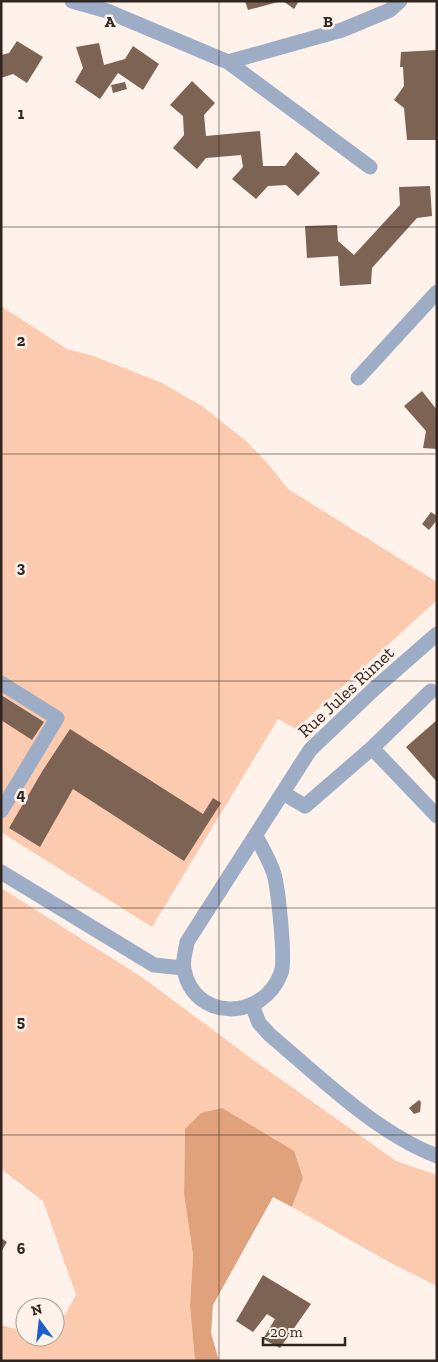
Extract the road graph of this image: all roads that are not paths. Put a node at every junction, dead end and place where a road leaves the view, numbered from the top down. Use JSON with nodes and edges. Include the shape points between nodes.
{"nodes":[{"id":1,"x":72,"y":1,"type":"edge"},
{"id":2,"x":400,"y":1,"type":"edge"},
{"id":3,"x":228,"y":62,"type":"junction"},
{"id":4,"x":370,"y":166,"type":"dead end"},
{"id":5,"x":437,"y":292,"type":"edge"},
{"id":6,"x":358,"y":378,"type":"dead end"},
{"id":7,"x":437,"y":634,"type":"edge"},
{"id":8,"x":1,"y":683,"type":"edge"},
{"id":9,"x":431,"y":691,"type":"dead end"},
{"id":10,"x":372,"y":748,"type":"junction"},
{"id":11,"x":283,"y":792,"type":"junction"},
{"id":12,"x":1,"y":811,"type":"edge"},
{"id":13,"x":437,"y":816,"type":"edge"},
{"id":14,"x":256,"y":836,"type":"junction"},
{"id":15,"x":1,"y":872,"type":"edge"},
{"id":16,"x":184,"y":968,"type":"junction"},
{"id":17,"x":252,"y":1006,"type":"junction"},
{"id":18,"x":437,"y":1156,"type":"edge"}],
"edges":[{"from":1,"to":3,"type":"street","via":[[107,11]]},
{"from":2,"to":3,"type":"street","via":[[390,10],[342,30]]},
{"from":3,"to":4,"type":"street"},
{"from":5,"to":6,"type":"street"},
{"from":7,"to":11,"type":"street","name":"Rue Jules Rimet","via":[[310,750]]},
{"from":8,"to":12,"type":"street","via":[[57,718]]},
{"from":9,"to":10,"type":"street"},
{"from":10,"to":11,"type":"street","via":[[305,806]]},
{"from":10,"to":13,"type":"street"},
{"from":11,"to":14,"type":"street","name":"Rue Jules Rimet"},
{"from":14,"to":16,"type":"street","name":"Rue Jules Rimet","via":[[187,942]]},
{"from":14,"to":17,"type":"street","via":[[274,875],[282,972],[272,992]]},
{"from":15,"to":16,"type":"street","via":[[154,965]]},
{"from":16,"to":17,"type":"street","name":"Rue Jules Rimet","via":[[191,988],[205,1002],[234,1010]]},
{"from":17,"to":18,"type":"street","via":[[270,1035],[363,1113],[419,1149]]}]}
